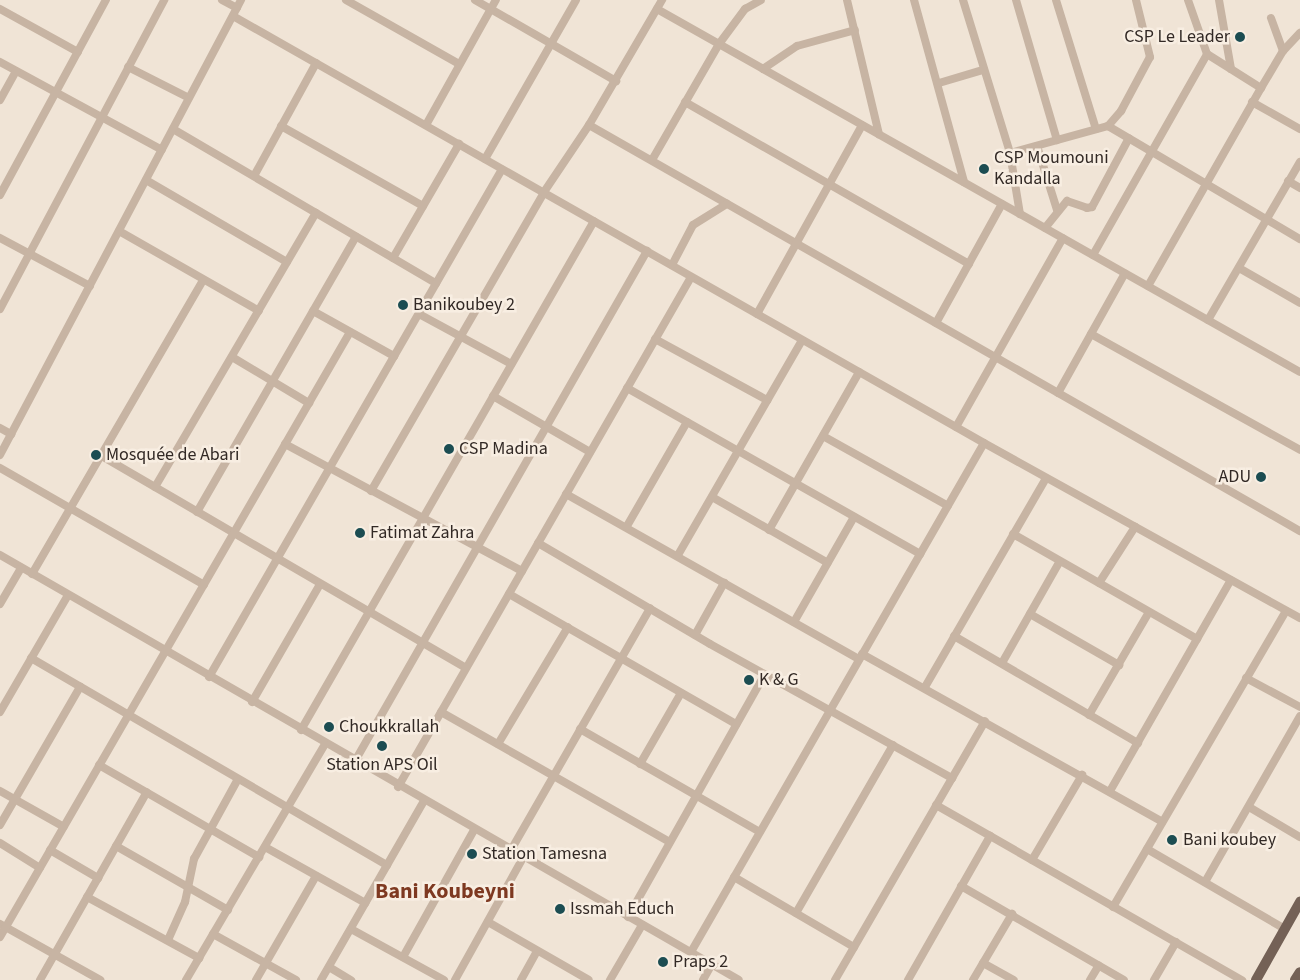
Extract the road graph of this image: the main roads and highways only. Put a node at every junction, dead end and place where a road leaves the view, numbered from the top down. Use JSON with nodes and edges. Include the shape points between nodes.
{"nodes":[{"id":1,"x":1300,"y":902,"type":"edge"},
{"id":2,"x":1300,"y":972,"type":"edge"},
{"id":3,"x":1256,"y":980,"type":"edge"},
{"id":4,"x":1295,"y":980,"type":"edge"}],
"edges":[{"from":1,"to":3,"type":"main road"},
{"from":2,"to":4,"type":"main road"}]}
